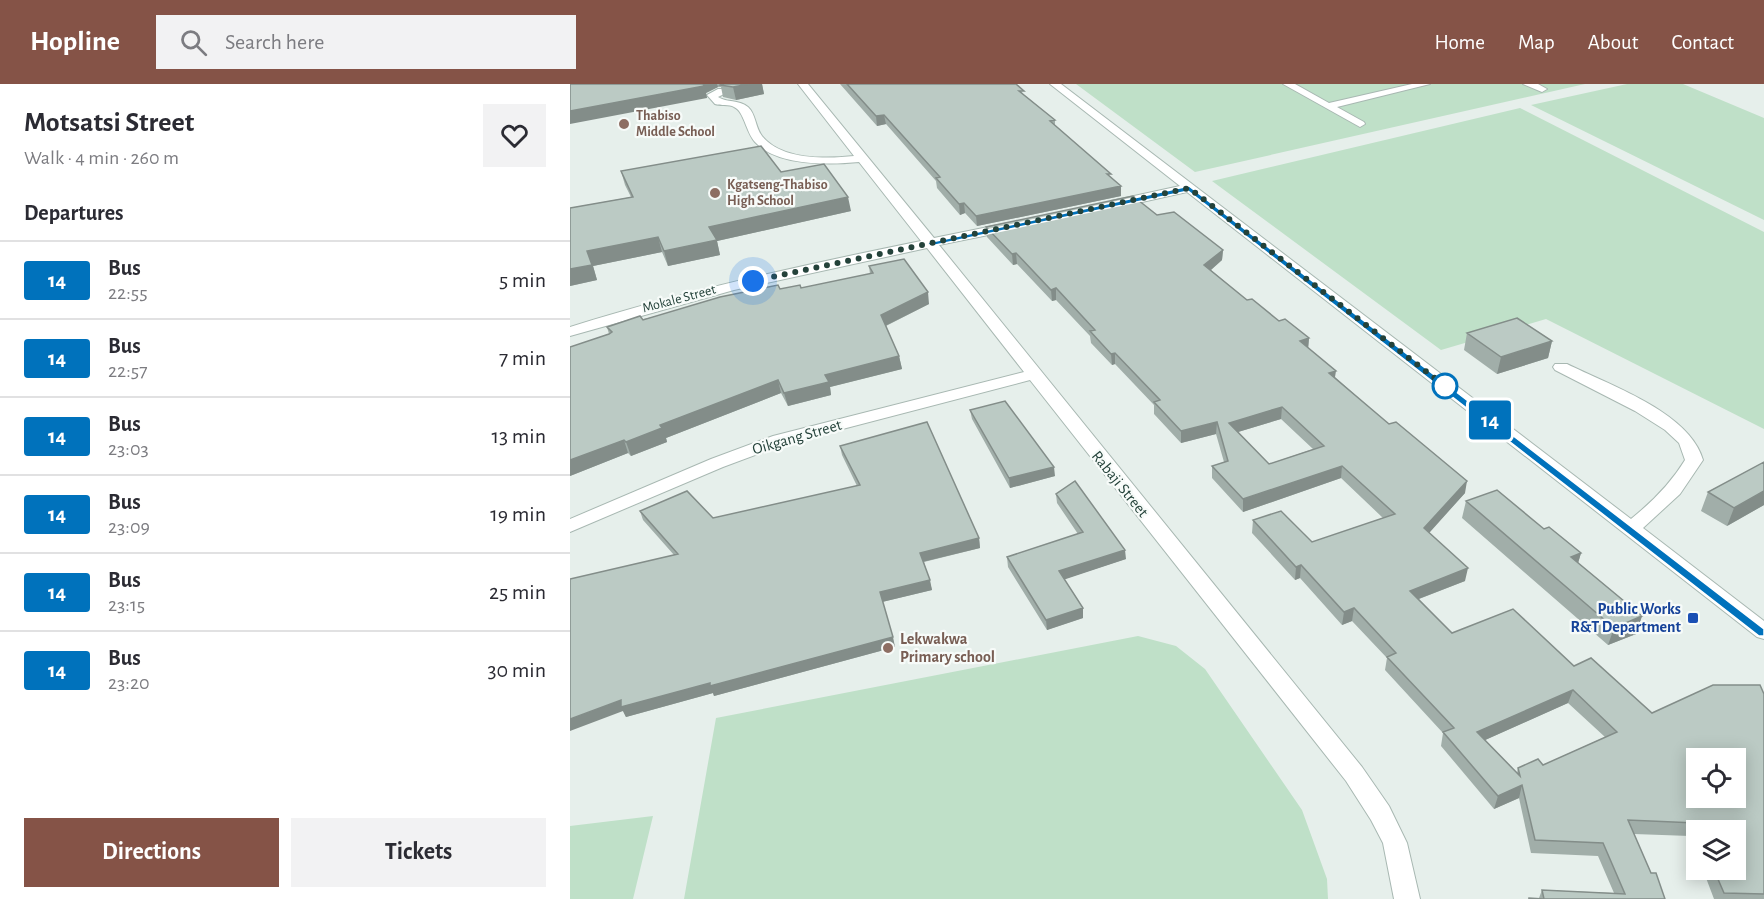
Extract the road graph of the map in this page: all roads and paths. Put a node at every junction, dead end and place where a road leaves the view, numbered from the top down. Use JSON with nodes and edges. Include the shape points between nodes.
{"nodes":[{"id":1,"x":803,"y":84,"type":"edge"},
{"id":2,"x":1055,"y":84,"type":"edge"},
{"id":3,"x":1288,"y":84,"type":"edge"},
{"id":4,"x":1425,"y":84,"type":"edge"},
{"id":5,"x":1528,"y":84,"type":"edge"},
{"id":6,"x":1542,"y":89,"type":"dead end"},
{"id":7,"x":722,"y":91,"type":"edge"},
{"id":8,"x":1328,"y":106,"type":"junction"},
{"id":9,"x":1360,"y":124,"type":"dead end"},
{"id":10,"x":862,"y":158,"type":"junction"},
{"id":11,"x":1189,"y":188,"type":"junction"},
{"id":12,"x":1107,"y":206,"type":"edge"},
{"id":13,"x":1025,"y":223,"type":"edge"},
{"id":14,"x":931,"y":243,"type":"junction"},
{"id":15,"x":570,"y":332,"type":"edge"},
{"id":16,"x":1561,"y":367,"type":"dead end"},
{"id":17,"x":1033,"y":374,"type":"junction"},
{"id":18,"x":570,"y":526,"type":"edge"},
{"id":19,"x":1630,"y":529,"type":"junction"},
{"id":20,"x":1764,"y":632,"type":"edge"},
{"id":21,"x":1407,"y":899,"type":"edge"}],
"edges":[{"from":1,"to":10,"type":"street","name":"Rabaji Street"},
{"from":2,"to":11,"type":"street"},
{"from":3,"to":8,"type":"street"},
{"from":4,"to":8,"type":"street"},
{"from":5,"to":6,"type":"street"},
{"from":7,"to":10,"type":"street","via":[[712,95],[714,99],[719,103],[737,103],[747,112],[747,124],[753,135],[778,151],[821,162]]},
{"from":8,"to":9,"type":"street"},
{"from":10,"to":14,"type":"street","name":"Rabaji Street"},
{"from":11,"to":12,"type":"street"},
{"from":11,"to":19,"type":"street"},
{"from":13,"to":14,"type":"street","name":"Mokale Street"},
{"from":14,"to":15,"type":"street","name":"Mokale Street","via":[[709,290]]},
{"from":14,"to":17,"type":"street","name":"Rabaji Street"},
{"from":16,"to":19,"type":"street","via":[[1660,419],[1690,447],[1694,460],[1680,484]]},
{"from":17,"to":18,"type":"street","name":"Oikgang Street","via":[[779,440]]},
{"from":17,"to":21,"type":"street","name":"Rabaji Street","via":[[1354,774],[1395,843]]},
{"from":19,"to":20,"type":"street"}]}
